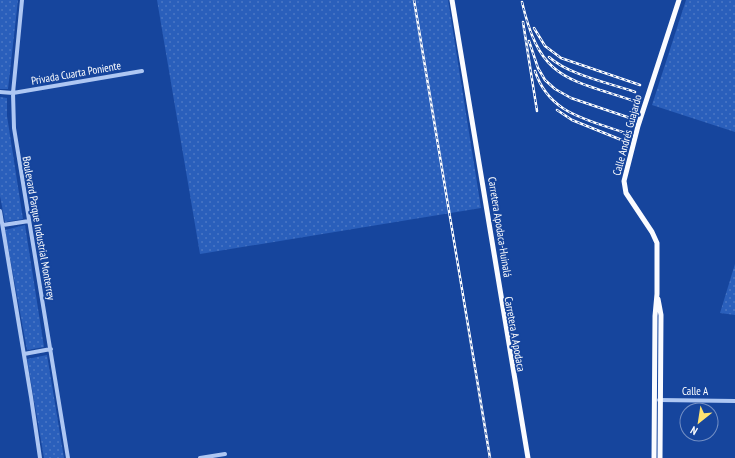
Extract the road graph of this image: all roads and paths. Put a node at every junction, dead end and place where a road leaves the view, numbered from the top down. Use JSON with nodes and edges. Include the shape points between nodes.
{"nodes":[{"id":1,"x":22,"y":0,"type":"edge"},
{"id":2,"x":452,"y":0,"type":"edge"},
{"id":3,"x":679,"y":0,"type":"edge"},
{"id":4,"x":142,"y":71,"type":"dead end"},
{"id":5,"x":0,"y":92,"type":"edge"},
{"id":6,"x":13,"y":93,"type":"junction"},
{"id":7,"x":0,"y":211,"type":"edge"},
{"id":8,"x":29,"y":221,"type":"junction"},
{"id":9,"x":2,"y":225,"type":"junction"},
{"id":10,"x":51,"y":349,"type":"junction"},
{"id":11,"x":24,"y":354,"type":"junction"},
{"id":12,"x":657,"y":400,"type":"junction"},
{"id":13,"x":735,"y":401,"type":"edge"},
{"id":14,"x":226,"y":454,"type":"dead end"},
{"id":15,"x":40,"y":458,"type":"edge"},
{"id":16,"x":68,"y":458,"type":"edge"},
{"id":17,"x":200,"y":458,"type":"edge"},
{"id":18,"x":527,"y":458,"type":"edge"},
{"id":19,"x":654,"y":458,"type":"edge"},
{"id":20,"x":660,"y":458,"type":"edge"}],
"edges":[{"from":1,"to":6,"type":"street","name":"Boulevard Parque Industrial Monterrey"},
{"from":2,"to":18,"type":"main road","name":"Carretera Apodaca-Huinalá"},
{"from":3,"to":12,"type":"main road","name":"Calle Andrés Guajardo","via":[[638,126],[624,181],[626,193],[656,240]]},
{"from":4,"to":6,"type":"street","name":"Privada Cuarta Poniente"},
{"from":5,"to":6,"type":"street","name":"Privada Cuarta Poniente"},
{"from":6,"to":8,"type":"street","name":"Boulevard Parque Industrial Monterrey","via":[[15,139]]},
{"from":7,"to":9,"type":"street"},
{"from":8,"to":9,"type":"street"},
{"from":8,"to":10,"type":"street","name":"Boulevard Parque Industrial Monterrey"},
{"from":9,"to":11,"type":"street"},
{"from":10,"to":11,"type":"street"},
{"from":10,"to":16,"type":"street","name":"Boulevard Parque Industrial Monterrey"},
{"from":11,"to":15,"type":"street"},
{"from":12,"to":13,"type":"street","name":"Calle A"},
{"from":12,"to":19,"type":"main road","name":"Calle Andrés Guajardo"},
{"from":12,"to":20,"type":"main road","name":"Calle Andrés Guajardo"},
{"from":14,"to":17,"type":"street"}]}
